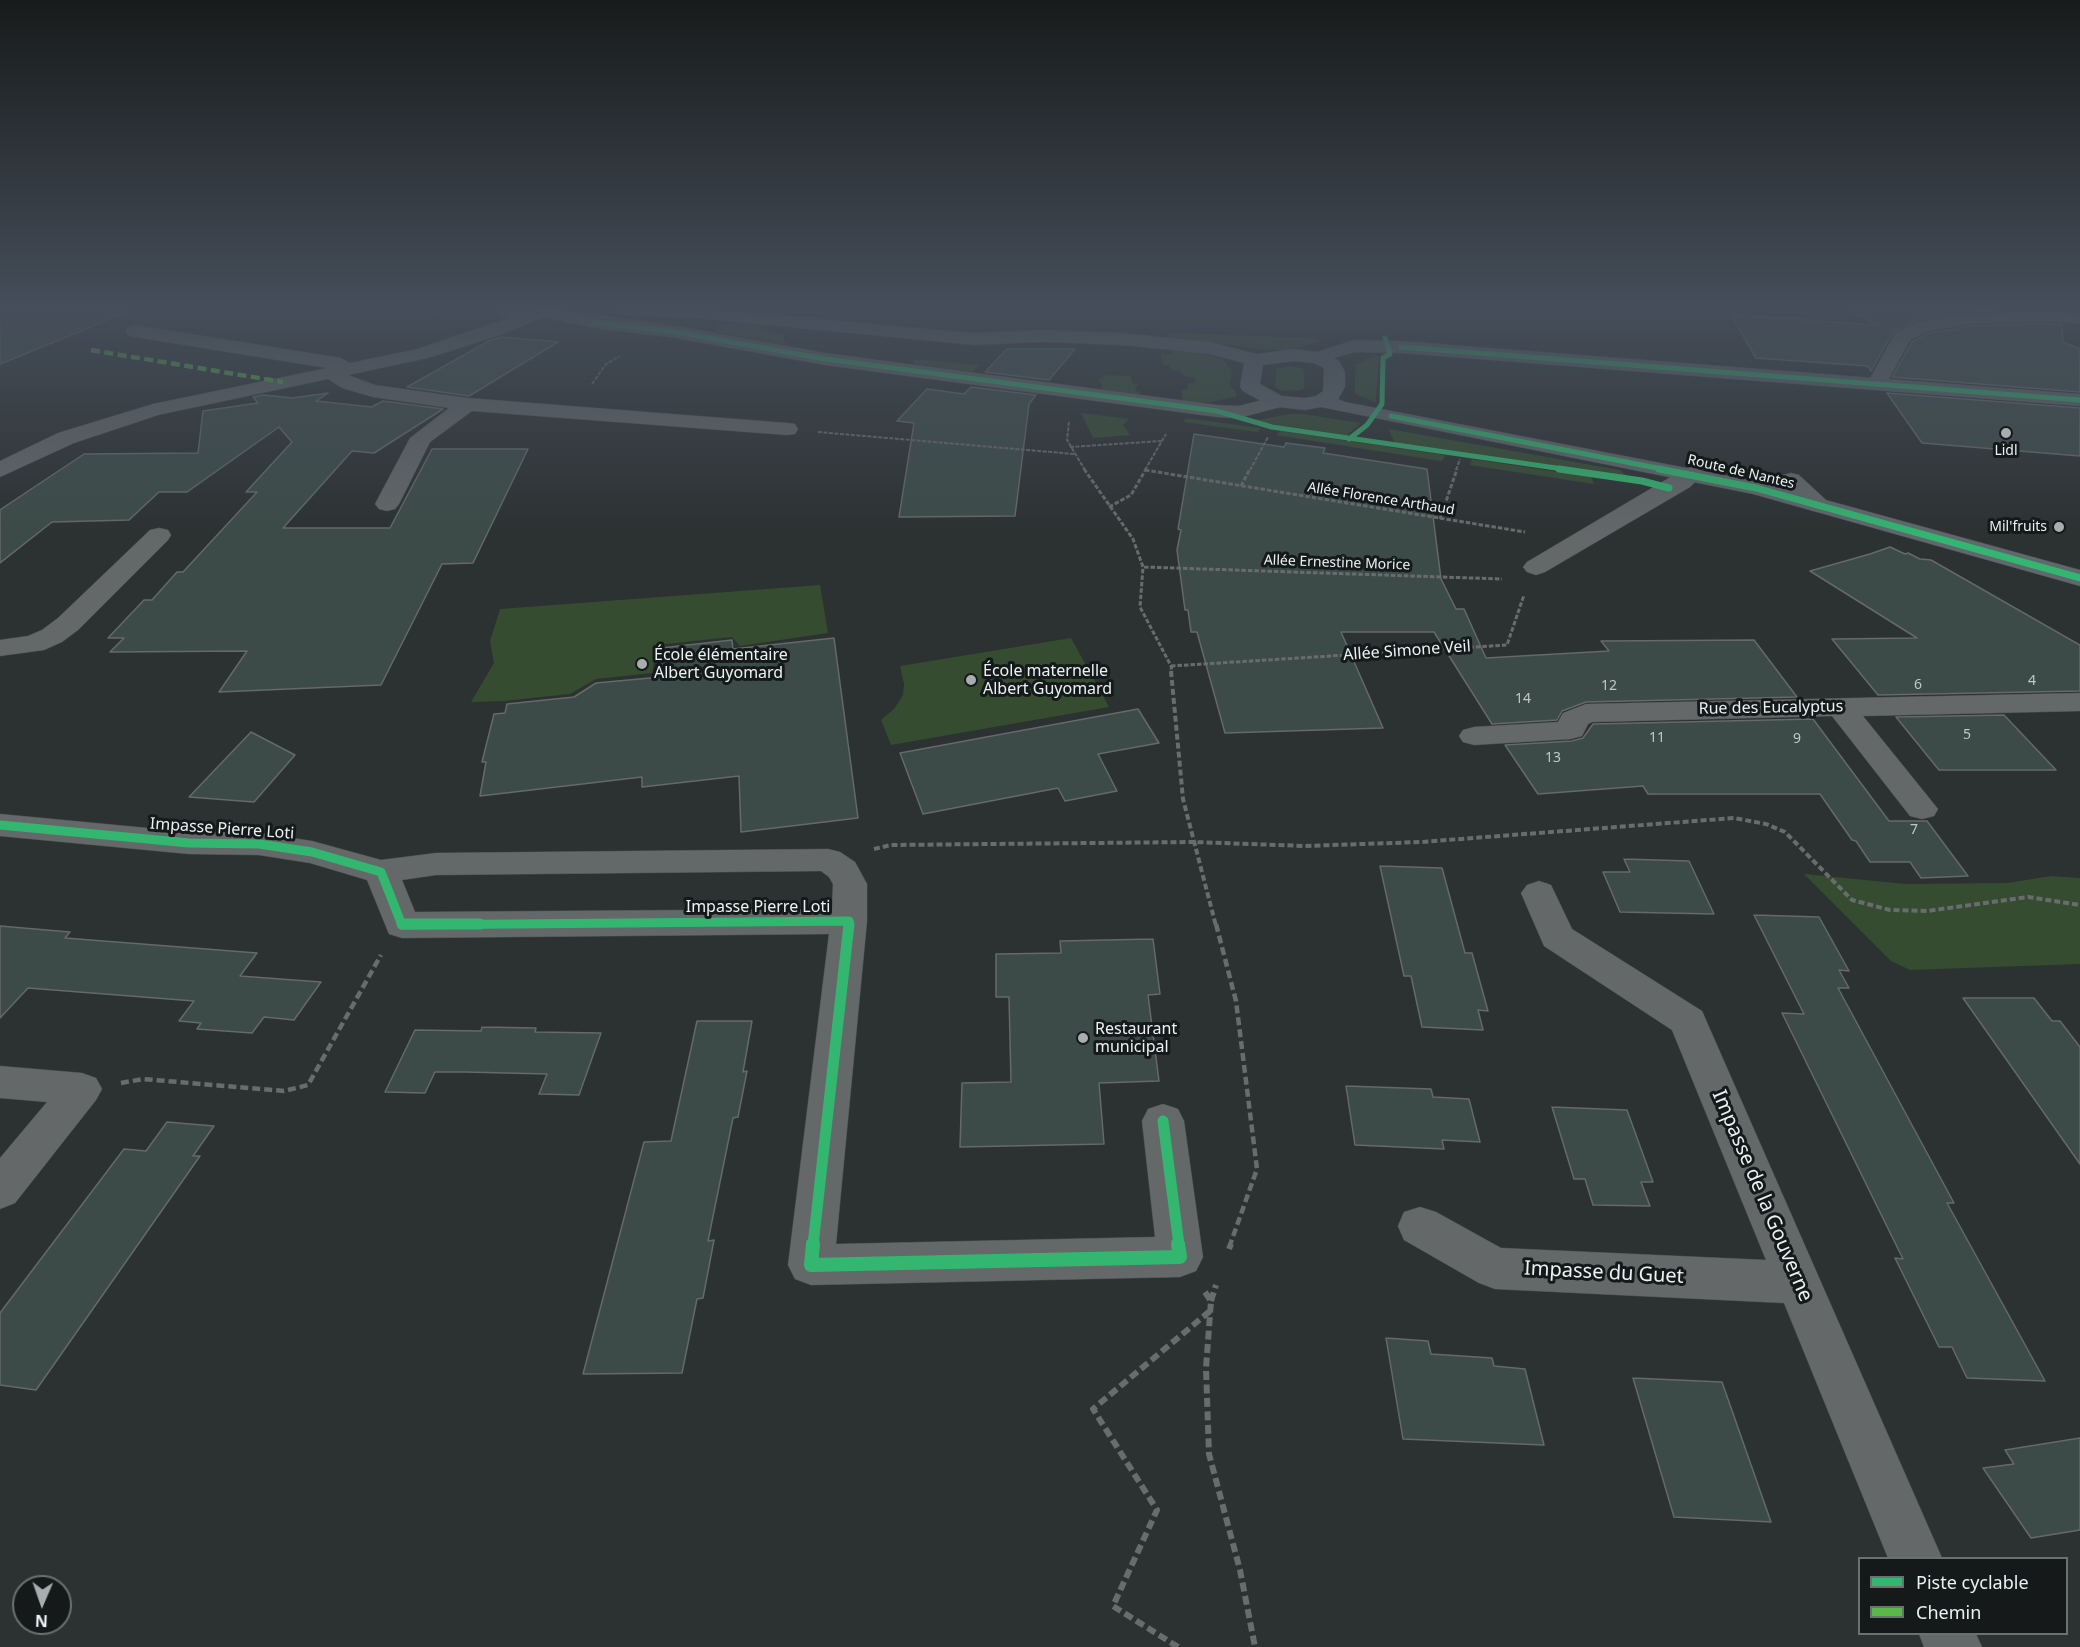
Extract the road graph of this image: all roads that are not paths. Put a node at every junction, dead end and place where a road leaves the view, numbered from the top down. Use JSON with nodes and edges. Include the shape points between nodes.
{"nodes":[{"id":1,"x":264,"y":387,"type":"edge"},
{"id":2,"x":359,"y":387,"type":"edge"},
{"id":3,"x":1032,"y":387,"type":"edge"},
{"id":4,"x":1250,"y":387,"type":"edge"},
{"id":5,"x":1335,"y":387,"type":"edge"},
{"id":6,"x":1848,"y":387,"type":"edge"},
{"id":7,"x":1872,"y":389,"type":"joint"},
{"id":8,"x":2080,"y":400,"type":"edge"},
{"id":9,"x":1322,"y":401,"type":"junction"},
{"id":10,"x":1277,"y":402,"type":"junction"},
{"id":11,"x":468,"y":404,"type":"junction"},
{"id":12,"x":788,"y":429,"type":"road end"},
{"id":13,"x":0,"y":470,"type":"edge"},
{"id":14,"x":1692,"y":474,"type":"junction"},
{"id":15,"x":1791,"y":480,"type":"dead end"},
{"id":16,"x":387,"y":504,"type":"dead end"},
{"id":17,"x":1818,"y":505,"type":"junction"},
{"id":18,"x":159,"y":535,"type":"dead end"},
{"id":19,"x":1536,"y":567,"type":"dead end"},
{"id":20,"x":2080,"y":578,"type":"edge"},
{"id":21,"x":0,"y":648,"type":"edge"},
{"id":22,"x":2080,"y":702,"type":"edge"},
{"id":23,"x":1839,"y":706,"type":"junction"},
{"id":24,"x":1474,"y":736,"type":"dead end"},
{"id":25,"x":1922,"y":809,"type":"dead end"},
{"id":26,"x":0,"y":825,"type":"edge"},
{"id":27,"x":381,"y":872,"type":"junction"},
{"id":28,"x":1539,"y":892,"type":"dead end"},
{"id":29,"x":849,"y":921,"type":"junction"},
{"id":30,"x":0,"y":1082,"type":"edge"},
{"id":31,"x":1164,"y":1121,"type":"dead end"},
{"id":32,"x":0,"y":1190,"type":"edge"},
{"id":33,"x":1420,"y":1226,"type":"dead end"},
{"id":34,"x":1799,"y":1283,"type":"junction"},
{"id":35,"x":1916,"y":1557,"type":"edge"}],
"edges":[{"from":1,"to":13,"type":"street","via":[[153,410],[66,438]]},
{"from":2,"to":11,"type":"street","via":[[410,398]]},
{"from":3,"to":10,"type":"street","via":[[1228,411]]},
{"from":4,"to":10,"type":"main road"},
{"from":5,"to":9,"type":"main road"},
{"from":6,"to":7,"type":"main road"},
{"from":7,"to":8,"type":"main road"},
{"from":9,"to":10,"type":"main road","name":"Route de Nantes"},
{"from":9,"to":14,"type":"main road","name":"Route de Nantes"},
{"from":11,"to":12,"type":"street"},
{"from":11,"to":16,"type":"street","via":[[421,438]]},
{"from":14,"to":17,"type":"main road","name":"Route de Nantes"},
{"from":14,"to":19,"type":"street"},
{"from":15,"to":17,"type":"street"},
{"from":17,"to":20,"type":"main road","name":"Route de Nantes"},
{"from":18,"to":21,"type":"street","via":[[52,636],[34,644]]},
{"from":22,"to":23,"type":"street","name":"Rue des Eucalyptus"},
{"from":23,"to":24,"type":"street","name":"Rue des Eucalyptus","via":[[1586,712],[1574,719],[1571,730]]},
{"from":23,"to":25,"type":"street"},
{"from":26,"to":27,"type":"street","name":"Impasse Pierre Loti","via":[[189,843],[259,844],[312,852]]},
{"from":27,"to":29,"type":"street","name":"Impasse Pierre Loti","via":[[402,925]]},
{"from":27,"to":29,"type":"street","name":"Impasse Pierre Loti","via":[[436,864],[828,860],[843,870],[850,884]]},
{"from":28,"to":34,"type":"street","name":"Impasse de la Gouverne","via":[[1557,937],[1688,1021]]},
{"from":29,"to":31,"type":"street","name":"Impasse Pierre Loti","via":[[811,1265],[1179,1257]]},
{"from":30,"to":32,"type":"street","via":[[82,1089]]},
{"from":33,"to":34,"type":"street","name":"Impasse du Guet","via":[[1495,1268]]},
{"from":34,"to":35,"type":"street","name":"Impasse de la Gouverne"}]}
